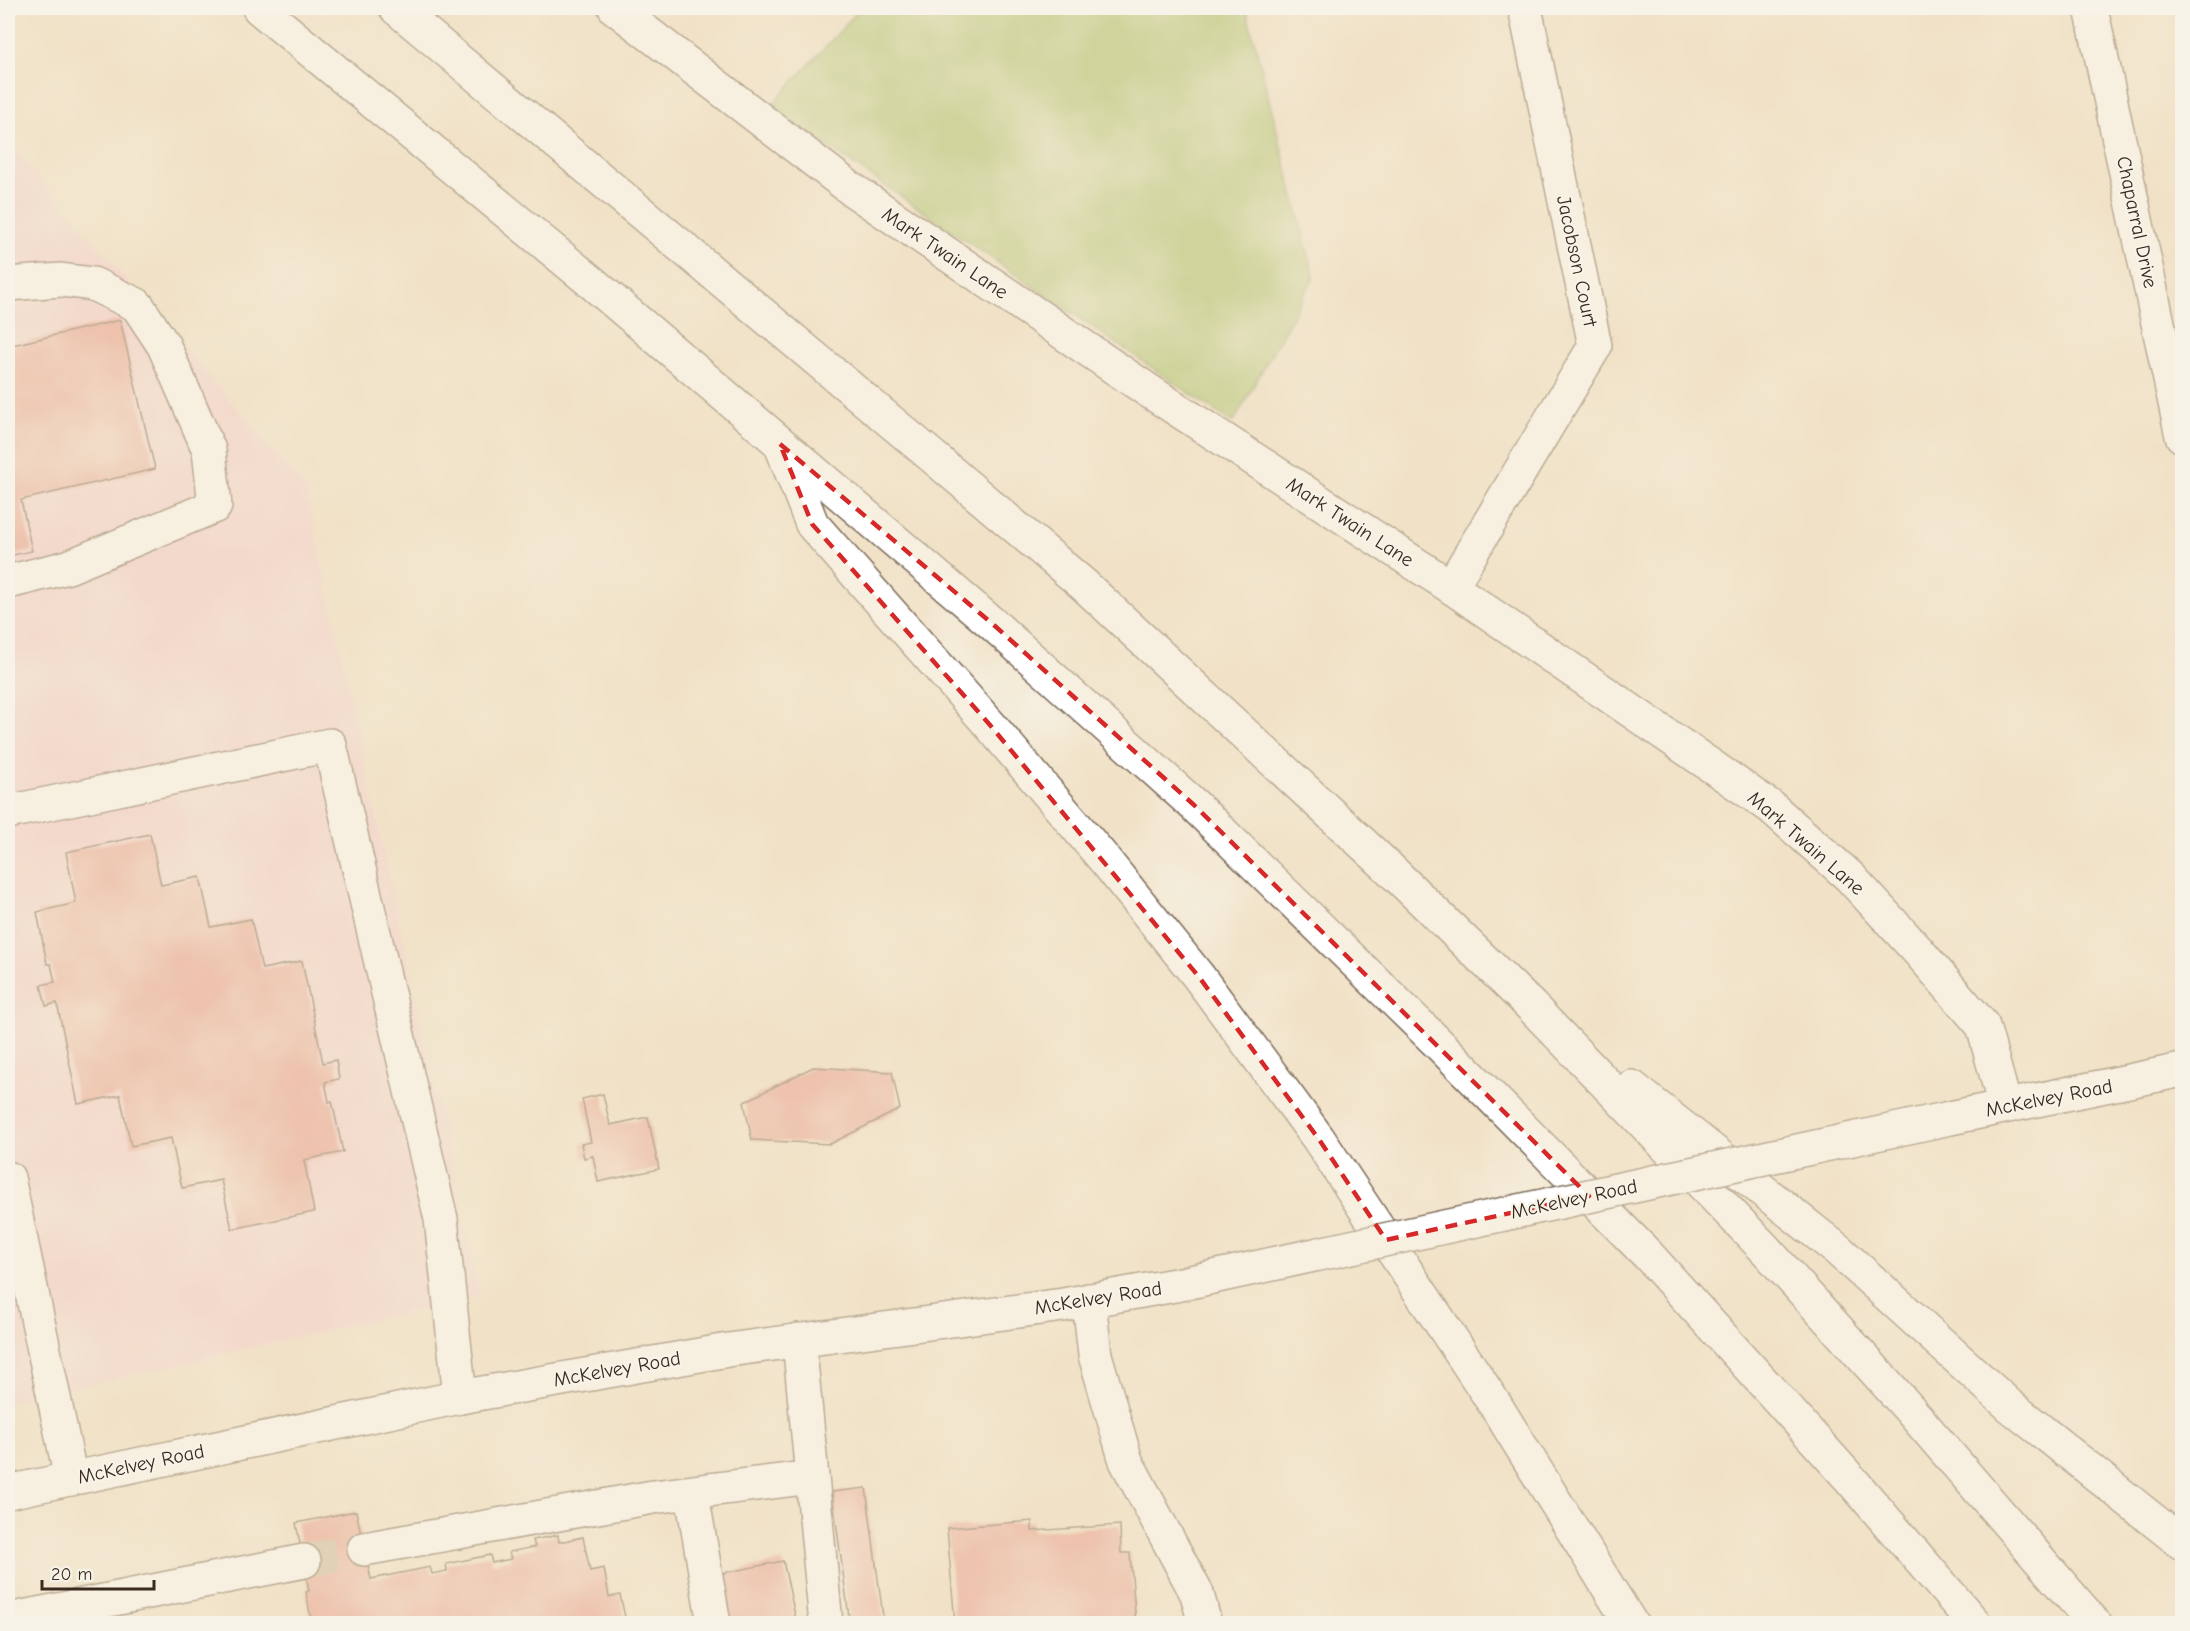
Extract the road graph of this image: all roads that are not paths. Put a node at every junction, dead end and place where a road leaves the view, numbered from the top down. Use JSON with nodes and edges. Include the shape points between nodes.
{"nodes":[{"id":1,"x":259,"y":8,"type":"edge"},
{"id":2,"x":396,"y":8,"type":"edge"},
{"id":3,"x":615,"y":8,"type":"edge"},
{"id":4,"x":1525,"y":8,"type":"edge"},
{"id":5,"x":2091,"y":8,"type":"edge"},
{"id":6,"x":8,"y":284,"type":"edge"},
{"id":7,"x":2182,"y":436,"type":"edge"},
{"id":8,"x":780,"y":444,"type":"junction"},
{"id":9,"x":8,"y":582,"type":"edge"},
{"id":10,"x":1451,"y":587,"type":"junction"},
{"id":11,"x":8,"y":812,"type":"edge"},
{"id":12,"x":1531,"y":1006,"type":"junction"},
{"id":13,"x":2182,"y":1070,"type":"edge"},
{"id":14,"x":2005,"y":1106,"type":"junction"},
{"id":15,"x":8,"y":1178,"type":"edge"},
{"id":16,"x":1089,"y":1300,"type":"junction"},
{"id":17,"x":799,"y":1340,"type":"junction"},
{"id":18,"x":460,"y":1397,"type":"junction"},
{"id":19,"x":812,"y":1477,"type":"junction"},
{"id":20,"x":70,"y":1479,"type":"junction"},
{"id":21,"x":8,"y":1492,"type":"edge"},
{"id":22,"x":692,"y":1494,"type":"junction"},
{"id":23,"x":2182,"y":1543,"type":"edge"},
{"id":24,"x":364,"y":1549,"type":"tunnel mouth"},
{"id":25,"x":303,"y":1561,"type":"tunnel mouth"},
{"id":26,"x":8,"y":1620,"type":"edge"},
{"id":27,"x":714,"y":1623,"type":"edge"},
{"id":28,"x":826,"y":1623,"type":"edge"},
{"id":29,"x":1205,"y":1623,"type":"edge"},
{"id":30,"x":1630,"y":1623,"type":"edge"},
{"id":31,"x":1975,"y":1623,"type":"edge"},
{"id":32,"x":2095,"y":1623,"type":"edge"}],
"edges":[{"from":1,"to":8,"type":"main road","via":[[589,280]]},
{"from":2,"to":12,"type":"main road","via":[[1084,585],[1381,860]]},
{"from":3,"to":10,"type":"main road","name":"Mark Twain Lane","via":[[850,188],[1149,391]]},
{"from":4,"to":10,"type":"main road","name":"Jacobson Court","via":[[1595,346]]},
{"from":5,"to":7,"type":"main road","name":"Chaparral Drive"},
{"from":6,"to":9,"type":"main road","via":[[61,280],[93,284],[137,305],[164,346],[209,450],[215,506],[68,567]]},
{"from":8,"to":30,"type":"main road","via":[[812,524],[1104,859],[1199,977],[1318,1138],[1496,1406]]},
{"from":8,"to":31,"type":"main road","via":[[995,626],[1194,805],[1438,1043],[1648,1255],[1854,1482]]},
{"from":10,"to":14,"type":"main road","name":"Mark Twain Lane","via":[[1770,807],[1850,877],[1983,1026]]},
{"from":11,"to":18,"type":"main road","via":[[330,745],[441,1219]]},
{"from":12,"to":23,"type":"main road","via":[[1838,1250],[2009,1405]]},
{"from":12,"to":32,"type":"main road","via":[[1766,1250]]},
{"from":13,"to":14,"type":"main road","name":"McKelvey Road"},
{"from":14,"to":16,"type":"main road","name":"McKelvey Road","bridge":true,"via":[[1181,1284]]},
{"from":15,"to":20,"type":"main road"},
{"from":16,"to":17,"type":"main road","name":"McKelvey Road"},
{"from":16,"to":29,"type":"main road","via":[[1095,1355],[1126,1461],[1197,1594]]},
{"from":17,"to":18,"type":"main road","name":"McKelvey Road"},
{"from":17,"to":19,"type":"main road"},
{"from":18,"to":20,"type":"main road","name":"McKelvey Road"},
{"from":19,"to":22,"type":"main road"},
{"from":19,"to":28,"type":"main road"},
{"from":20,"to":21,"type":"main road","name":"McKelvey Road"},
{"from":22,"to":24,"type":"main road","via":[[652,1497]]},
{"from":22,"to":27,"type":"main road"},
{"from":25,"to":26,"type":"main road"}]}
